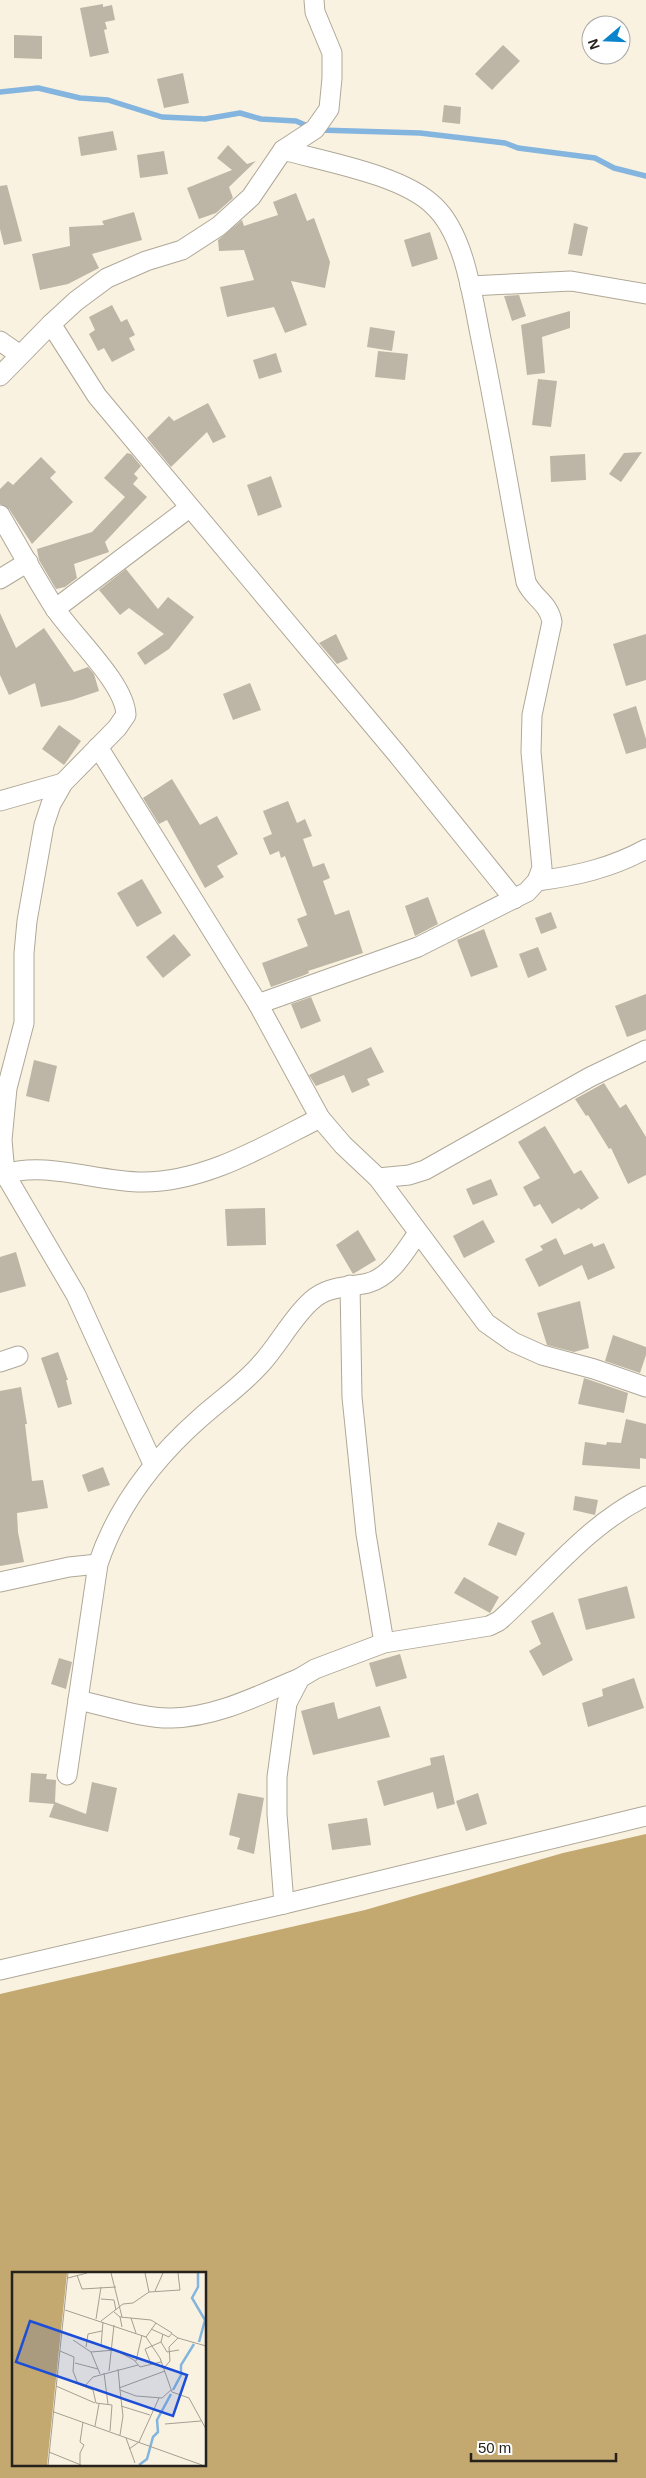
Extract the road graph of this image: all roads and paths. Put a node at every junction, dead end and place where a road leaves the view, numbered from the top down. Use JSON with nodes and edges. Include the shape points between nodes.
{"nodes":[{"id":1,"x":314,"y":0,"type":"edge"},
{"id":2,"x":283,"y":150,"type":"junction"},
{"id":3,"x":470,"y":286,"type":"junction"},
{"id":4,"x":646,"y":294,"type":"edge"},
{"id":5,"x":51,"y":324,"type":"junction"},
{"id":6,"x":0,"y":341,"type":"edge"},
{"id":7,"x":20,"y":355,"type":"junction"},
{"id":8,"x":0,"y":376,"type":"edge"},
{"id":9,"x":189,"y":508,"type":"junction"},
{"id":10,"x":0,"y":515,"type":"edge"},
{"id":11,"x":28,"y":562,"type":"junction"},
{"id":12,"x":0,"y":579,"type":"edge"},
{"id":13,"x":55,"y":609,"type":"junction"},
{"id":14,"x":98,"y":747,"type":"junction"},
{"id":15,"x":63,"y":783,"type":"junction"},
{"id":16,"x":0,"y":801,"type":"edge"},
{"id":17,"x":646,"y":849,"type":"edge"},
{"id":18,"x":537,"y":881,"type":"junction"},
{"id":19,"x":514,"y":899,"type":"junction"},
{"id":20,"x":258,"y":1004,"type":"junction"},
{"id":21,"x":646,"y":1050,"type":"edge"},
{"id":22,"x":320,"y":1118,"type":"junction"},
{"id":23,"x":3,"y":1174,"type":"edge"},
{"id":24,"x":378,"y":1178,"type":"junction"},
{"id":25,"x":418,"y":1233,"type":"junction"},
{"id":26,"x":350,"y":1285,"type":"junction"},
{"id":27,"x":18,"y":1356,"type":"dead end"},
{"id":28,"x":0,"y":1362,"type":"edge"},
{"id":29,"x":646,"y":1387,"type":"edge"},
{"id":30,"x":153,"y":1464,"type":"junction"},
{"id":31,"x":646,"y":1496,"type":"edge"},
{"id":32,"x":98,"y":1564,"type":"junction"},
{"id":33,"x":0,"y":1582,"type":"edge"},
{"id":34,"x":384,"y":1643,"type":"junction"},
{"id":35,"x":300,"y":1678,"type":"junction"},
{"id":36,"x":78,"y":1700,"type":"junction"},
{"id":37,"x":67,"y":1775,"type":"dead end"},
{"id":38,"x":646,"y":1816,"type":"edge"},
{"id":39,"x":284,"y":1904,"type":"junction"},
{"id":40,"x":0,"y":1970,"type":"edge"}],
"edges":[{"from":1,"to":2,"type":"street","via":[[315,12],[332,53],[329,109],[315,129]]},
{"from":2,"to":3,"type":"street","via":[[415,190],[435,206],[455,236]]},
{"from":2,"to":5,"type":"street","via":[[251,196],[219,226],[182,250],[107,278]]},
{"from":3,"to":4,"type":"street","via":[[570,281]]},
{"from":3,"to":18,"type":"street","via":[[526,582],[544,602],[552,622],[532,715],[542,868]]},
{"from":5,"to":7,"type":"street"},
{"from":5,"to":9,"type":"street","via":[[97,396]]},
{"from":6,"to":7,"type":"street"},
{"from":7,"to":8,"type":"street"},
{"from":9,"to":13,"type":"street"},
{"from":9,"to":19,"type":"street","via":[[397,754]]},
{"from":10,"to":11,"type":"street"},
{"from":11,"to":12,"type":"street"},
{"from":11,"to":13,"type":"street"},
{"from":13,"to":14,"type":"street","via":[[99,664],[126,708],[124,719]]},
{"from":14,"to":15,"type":"street"},
{"from":14,"to":20,"type":"street"},
{"from":15,"to":16,"type":"street"},
{"from":15,"to":23,"type":"street","via":[[44,825],[27,921],[24,1023],[3,1114]]},
{"from":17,"to":18,"type":"street","via":[[579,876]]},
{"from":18,"to":19,"type":"street"},
{"from":19,"to":20,"type":"street","via":[[418,948]]},
{"from":20,"to":22,"type":"street"},
{"from":21,"to":24,"type":"street","via":[[590,1077],[426,1170]]},
{"from":22,"to":23,"type":"street","via":[[255,1151],[172,1179],[143,1182],[25,1169]]},
{"from":22,"to":24,"type":"street"},
{"from":23,"to":30,"type":"street","via":[[76,1295]]},
{"from":24,"to":25,"type":"street"},
{"from":25,"to":26,"type":"street","via":[[384,1275],[369,1283]]},
{"from":25,"to":29,"type":"street","via":[[486,1323],[513,1342],[542,1355]]},
{"from":26,"to":30,"type":"street","via":[[333,1288],[310,1301],[260,1366],[198,1419]]},
{"from":26,"to":34,"type":"street","via":[[352,1397],[366,1534]]},
{"from":27,"to":28,"type":"street"},
{"from":30,"to":32,"type":"street","via":[[108,1535]]},
{"from":31,"to":34,"type":"street","via":[[616,1512],[586,1536],[499,1621],[489,1626]]},
{"from":32,"to":33,"type":"street","via":[[60,1568]]},
{"from":32,"to":36,"type":"street"},
{"from":34,"to":35,"type":"street","via":[[315,1669]]},
{"from":35,"to":36,"type":"street","via":[[197,1717],[170,1718]]},
{"from":35,"to":39,"type":"street","via":[[286,1703],[277,1777]]},
{"from":36,"to":37,"type":"street"},
{"from":38,"to":39,"type":"street"},
{"from":39,"to":40,"type":"street"}]}
